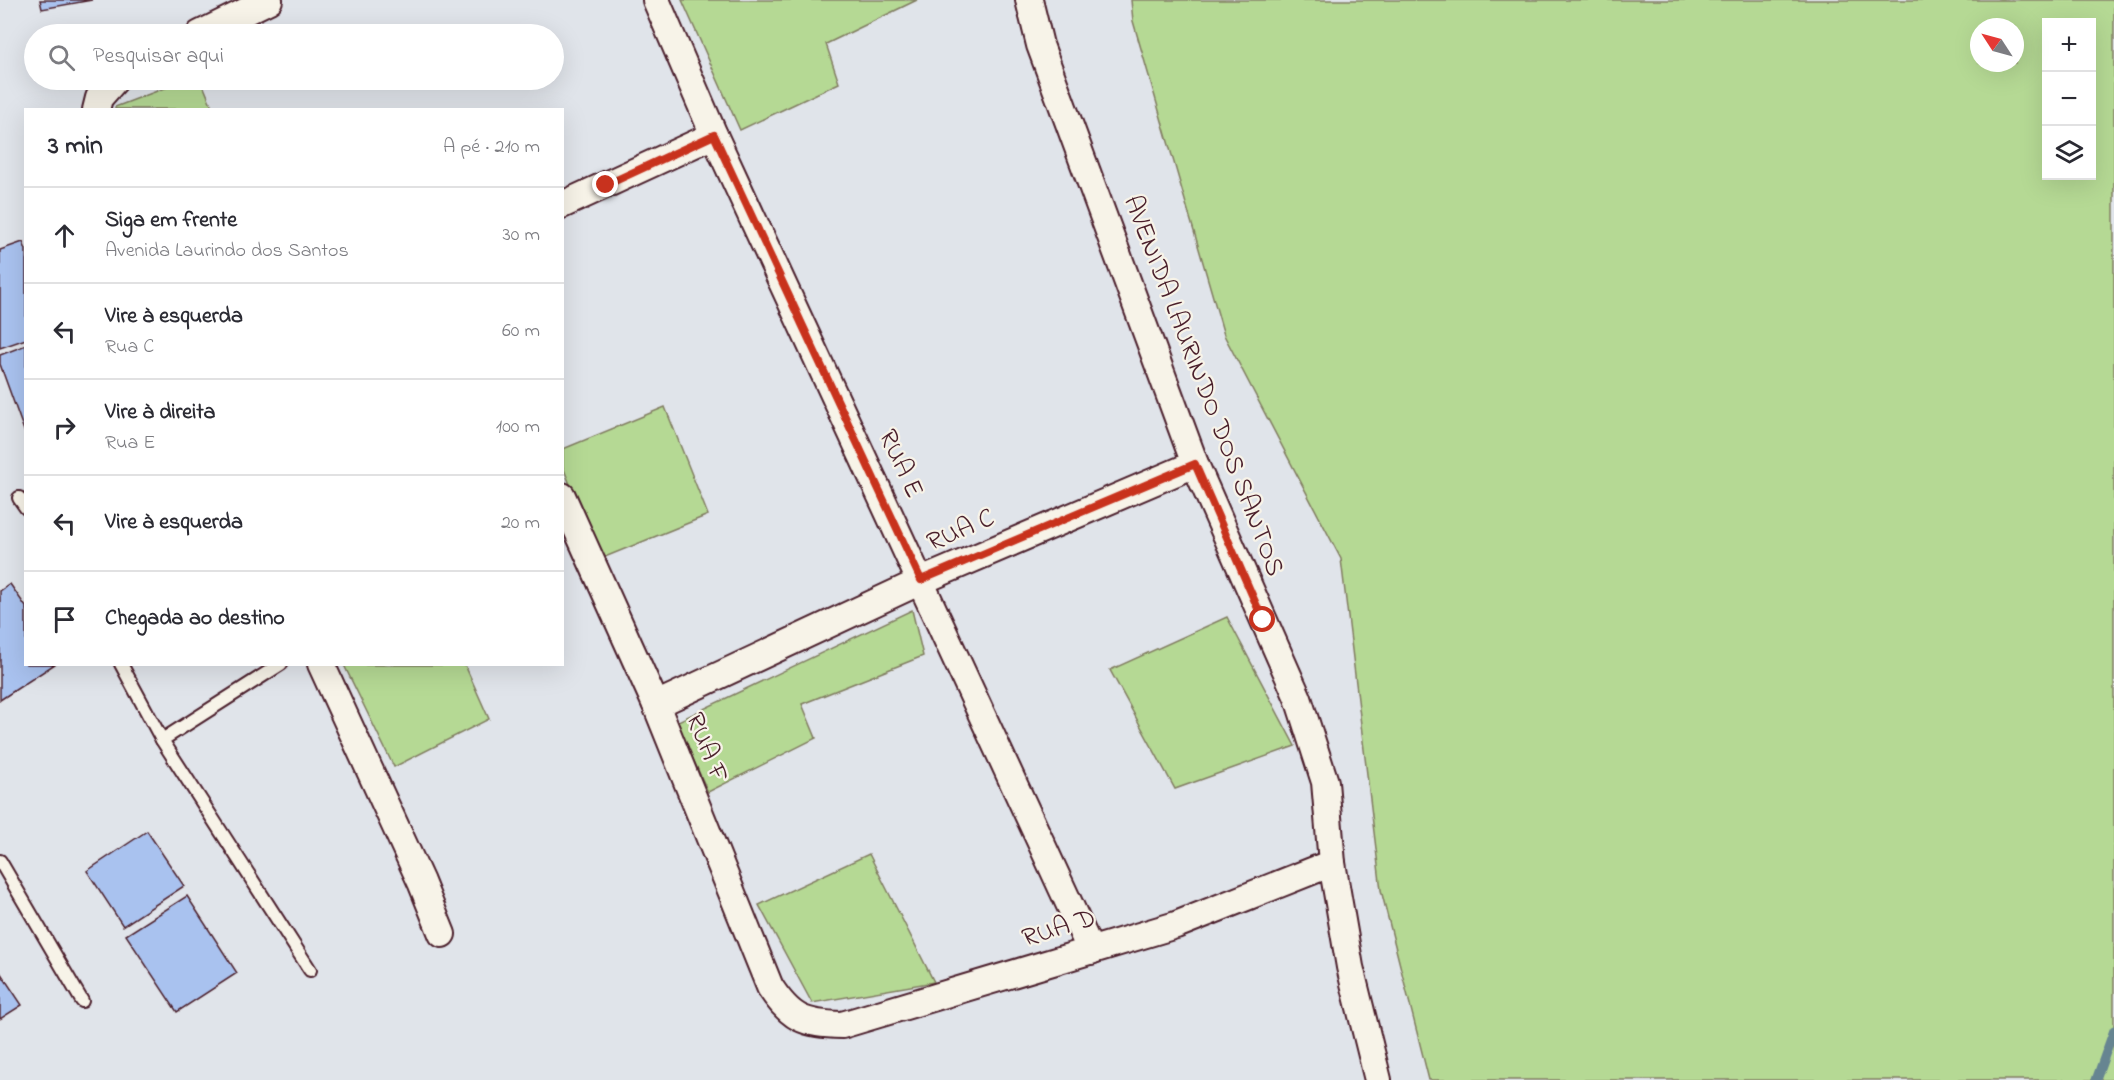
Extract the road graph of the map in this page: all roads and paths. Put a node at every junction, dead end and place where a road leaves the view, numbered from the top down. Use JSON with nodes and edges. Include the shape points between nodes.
{"nodes":[{"id":1,"x":269,"y":0,"type":"edge"},
{"id":2,"x":656,"y":0,"type":"edge"},
{"id":3,"x":1029,"y":0,"type":"edge"},
{"id":4,"x":220,"y":24,"type":"edge"},
{"id":5,"x":714,"y":135,"type":"junction"},
{"id":6,"x":564,"y":204,"type":"edge"},
{"id":7,"x":1195,"y":464,"type":"junction"},
{"id":8,"x":564,"y":500,"type":"edge"},
{"id":9,"x":921,"y":580,"type":"junction"},
{"id":10,"x":122,"y":666,"type":"edge"},
{"id":11,"x":278,"y":666,"type":"edge"},
{"id":12,"x":322,"y":666,"type":"edge"},
{"id":13,"x":656,"y":705,"type":"junction"},
{"id":14,"x":162,"y":740,"type":"junction"},
{"id":15,"x":0,"y":861,"type":"edge"},
{"id":16,"x":1332,"y":863,"type":"junction"},
{"id":17,"x":442,"y":934,"type":"dead end"},
{"id":18,"x":1091,"y":951,"type":"junction"},
{"id":19,"x":310,"y":970,"type":"dead end"},
{"id":20,"x":82,"y":1001,"type":"dead end"},
{"id":21,"x":799,"y":1018,"type":"joint"},
{"id":22,"x":1378,"y":1080,"type":"edge"}],
"edges":[{"from":1,"to":4,"type":"street"},
{"from":2,"to":5,"type":"street","name":"RUA E"},
{"from":3,"to":7,"type":"street","name":"AVENIDA LAURINDO DOS SANTOS","via":[[1040,45]]},
{"from":5,"to":6,"type":"street"},
{"from":5,"to":9,"type":"street","name":"RUA E"},
{"from":7,"to":9,"type":"street","name":"RUA C"},
{"from":7,"to":16,"type":"street","name":"AVENIDA LAURINDO DOS SANTOS","via":[[1298,698],[1325,782]]},
{"from":8,"to":13,"type":"street","name":"RUA F"},
{"from":9,"to":13,"type":"street","name":"RUA C"},
{"from":9,"to":18,"type":"street","name":"RUA E"},
{"from":10,"to":14,"type":"lane"},
{"from":11,"to":14,"type":"lane"},
{"from":12,"to":17,"type":"street"},
{"from":13,"to":21,"type":"street","name":"RUA F","via":[[770,987],[782,1005]]},
{"from":14,"to":19,"type":"lane"},
{"from":15,"to":20,"type":"lane"},
{"from":16,"to":18,"type":"street","name":"RUA D","via":[[1176,925]]},
{"from":16,"to":22,"type":"street","name":"AVENIDA LAURINDO DOS SANTOS","via":[[1350,967]]},
{"from":18,"to":21,"type":"street","name":"RUA D","via":[[842,1025],[816,1024]]}]}
